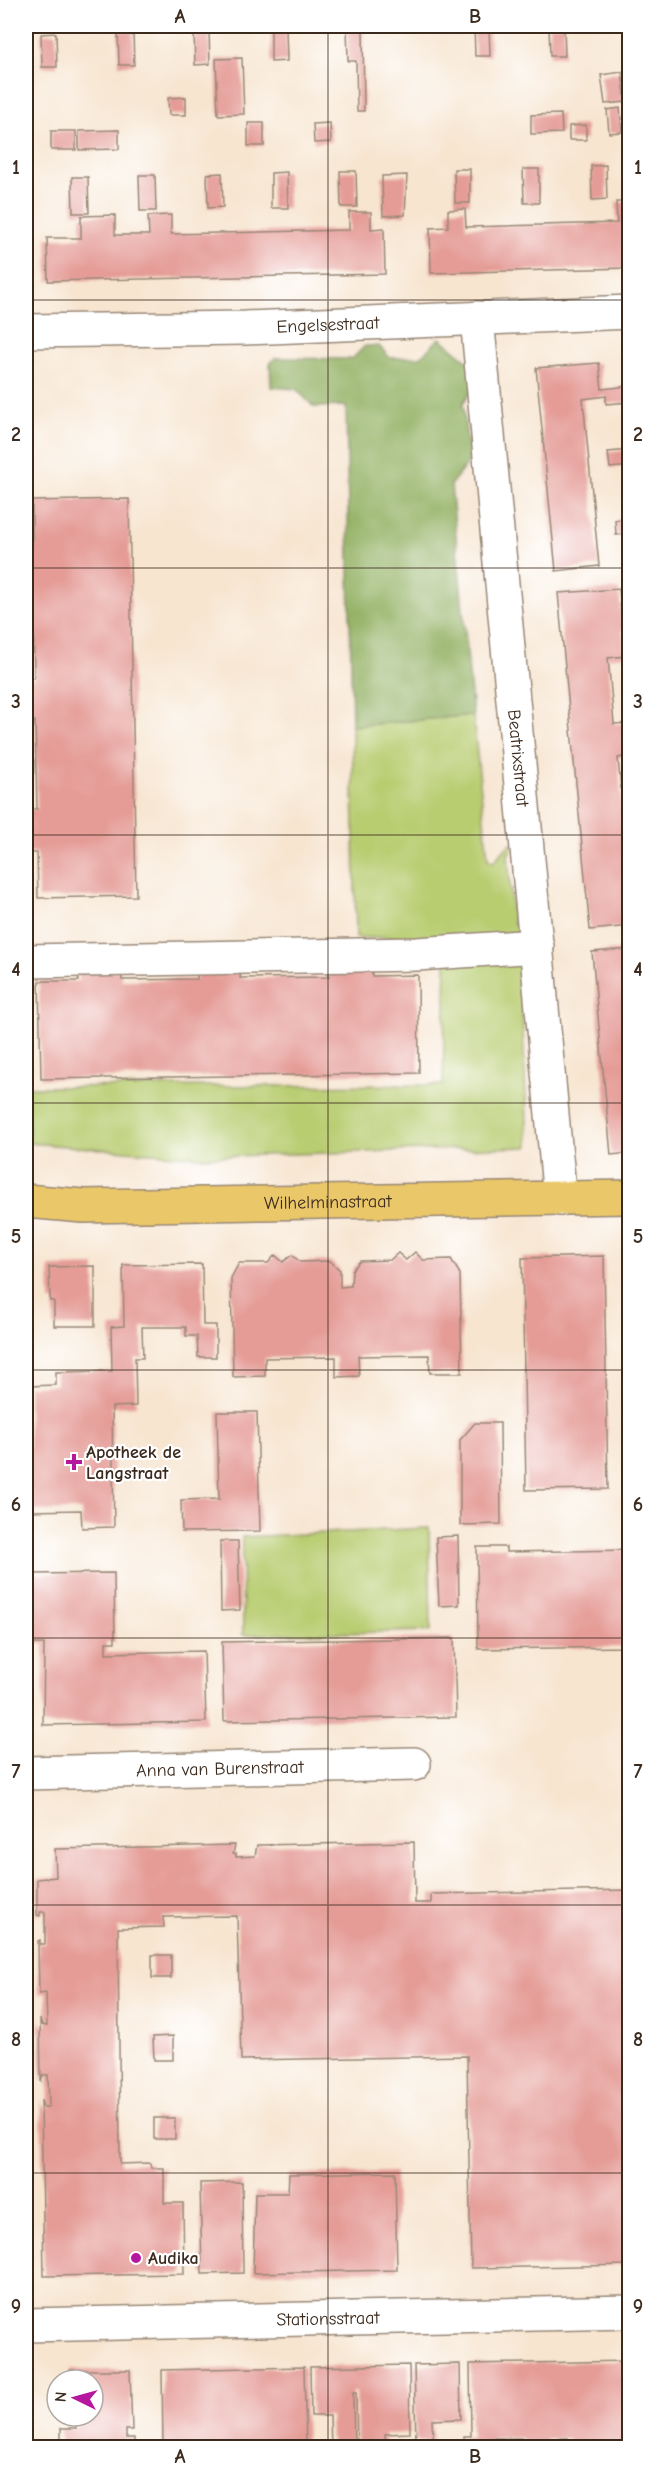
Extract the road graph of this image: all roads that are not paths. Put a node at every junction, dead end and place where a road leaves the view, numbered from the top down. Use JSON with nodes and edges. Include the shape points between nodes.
{"nodes":[{"id":1,"x":630,"y":312,"type":"edge"},
{"id":2,"x":477,"y":318,"type":"junction"},
{"id":3,"x":26,"y":331,"type":"edge"},
{"id":4,"x":537,"y":946,"type":"junction"},
{"id":5,"x":26,"y":961,"type":"edge"},
{"id":6,"x":630,"y":1197,"type":"edge"},
{"id":7,"x":560,"y":1199,"type":"junction"},
{"id":8,"x":26,"y":1201,"type":"edge"},
{"id":9,"x":414,"y":1764,"type":"dead end"},
{"id":10,"x":26,"y":1773,"type":"edge"},
{"id":11,"x":630,"y":2312,"type":"edge"},
{"id":12,"x":26,"y":2325,"type":"edge"}],
"edges":[{"from":1,"to":2,"type":"street","name":"Engelsestraat"},
{"from":2,"to":3,"type":"street","name":"Engelsestraat"},
{"from":2,"to":4,"type":"street","name":"Beatrixstraat"},
{"from":4,"to":5,"type":"street","via":[[417,954]]},
{"from":4,"to":7,"type":"street","name":"Beatrixstraat"},
{"from":6,"to":7,"type":"main road","name":"Wilhelminastraat"},
{"from":7,"to":8,"type":"main road","name":"Wilhelminastraat","via":[[83,1206]]},
{"from":9,"to":10,"type":"street","name":"Anna van Burenstraat"},
{"from":11,"to":12,"type":"street","name":"Stationsstraat"}]}
